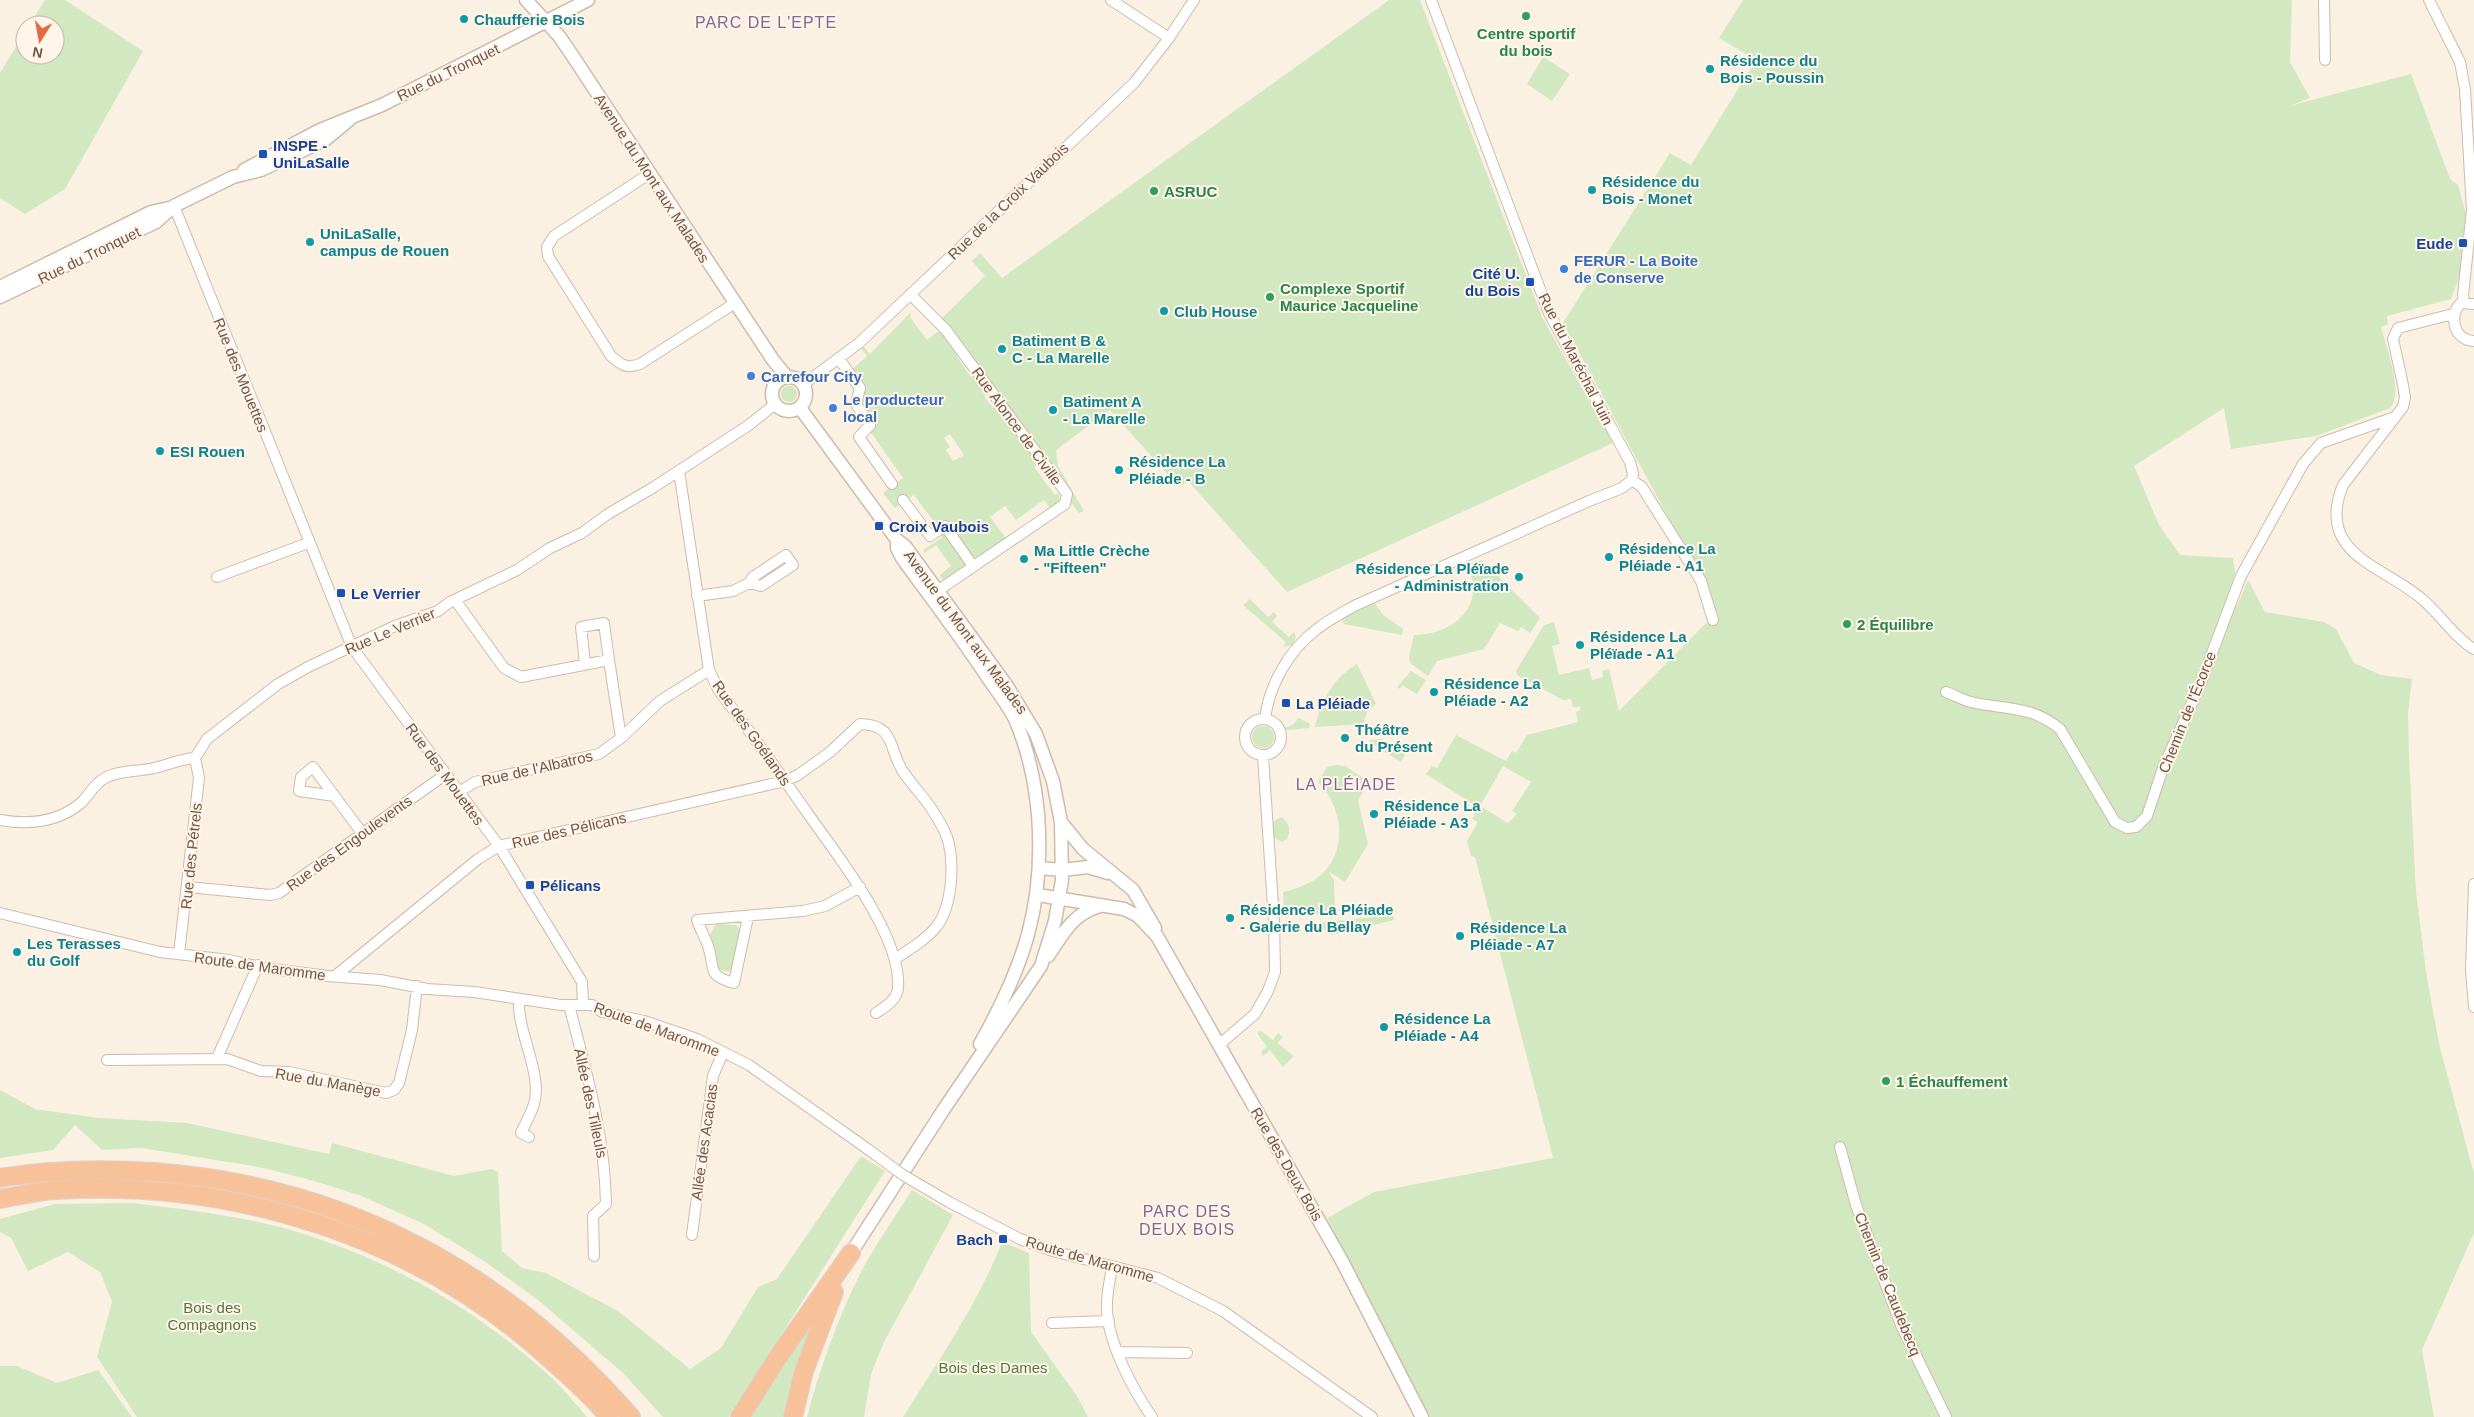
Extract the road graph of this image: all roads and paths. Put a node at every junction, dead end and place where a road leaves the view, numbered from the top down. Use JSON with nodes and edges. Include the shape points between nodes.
{"nodes":[{"id":1,"x":526,"y":0,"type":"edge"},
{"id":2,"x":588,"y":0,"type":"edge"},
{"id":3,"x":1111,"y":0,"type":"edge"},
{"id":4,"x":1194,"y":0,"type":"edge"},
{"id":5,"x":1431,"y":0,"type":"edge"},
{"id":6,"x":2324,"y":0,"type":"edge"},
{"id":7,"x":2429,"y":0,"type":"edge"},
{"id":8,"x":546,"y":22,"type":"junction"},
{"id":9,"x":1169,"y":38,"type":"junction"},
{"id":10,"x":2324,"y":60,"type":"dead end"},
{"id":11,"x":2469,"y":87,"type":"edge"},
{"id":12,"x":649,"y":174,"type":"junction"},
{"id":13,"x":174,"y":206,"type":"junction"},
{"id":14,"x":0,"y":287,"type":"edge"},
{"id":15,"x":910,"y":295,"type":"junction"},
{"id":16,"x":0,"y":297,"type":"edge"},
{"id":17,"x":735,"y":303,"type":"junction"},
{"id":18,"x":2469,"y":303,"type":"edge"},
{"id":19,"x":2453,"y":314,"type":"junction"},
{"id":20,"x":2474,"y":341,"type":"edge"},
{"id":21,"x":839,"y":359,"type":"junction"},
{"id":22,"x":782,"y":379,"type":"junction"},
{"id":23,"x":804,"y":384,"type":"junction"},
{"id":24,"x":775,"y":404,"type":"junction"},
{"id":25,"x":800,"y":408,"type":"junction"},
{"id":26,"x":2395,"y":417,"type":"junction"},
{"id":27,"x":679,"y":471,"type":"junction"},
{"id":28,"x":1632,"y":480,"type":"junction"},
{"id":29,"x":892,"y":484,"type":"dead end"},
{"id":30,"x":903,"y":500,"type":"dead end"},
{"id":31,"x":308,"y":543,"type":"junction"},
{"id":32,"x":973,"y":566,"type":"junction"},
{"id":33,"x":217,"y":577,"type":"dead end"},
{"id":34,"x":749,"y":583,"type":"dead end"},
{"id":35,"x":936,"y":592,"type":"junction"},
{"id":36,"x":697,"y":596,"type":"junction"},
{"id":37,"x":455,"y":600,"type":"junction"},
{"id":38,"x":1712,"y":620,"type":"dead end"},
{"id":39,"x":352,"y":647,"type":"junction"},
{"id":40,"x":2474,"y":649,"type":"edge"},
{"id":41,"x":609,"y":660,"type":"junction"},
{"id":42,"x":585,"y":663,"type":"junction"},
{"id":43,"x":709,"y":670,"type":"junction"},
{"id":44,"x":1946,"y":692,"type":"dead end"},
{"id":45,"x":1265,"y":719,"type":"junction"},
{"id":46,"x":621,"y":738,"type":"junction"},
{"id":47,"x":1263,"y":756,"type":"junction"},
{"id":48,"x":194,"y":758,"type":"junction"},
{"id":49,"x":446,"y":774,"type":"junction"},
{"id":50,"x":785,"y":781,"type":"junction"},
{"id":51,"x":459,"y":792,"type":"junction"},
{"id":52,"x":335,"y":796,"type":"dead end"},
{"id":53,"x":0,"y":820,"type":"edge"},
{"id":54,"x":1061,"y":822,"type":"junction"},
{"id":55,"x":362,"y":832,"type":"junction"},
{"id":56,"x":499,"y":846,"type":"junction"},
{"id":57,"x":1039,"y":868,"type":"junction"},
{"id":58,"x":1062,"y":870,"type":"junction"},
{"id":59,"x":1115,"y":875,"type":"junction"},
{"id":60,"x":2474,"y":884,"type":"edge"},
{"id":61,"x":188,"y":887,"type":"junction"},
{"id":62,"x":860,"y":887,"type":"junction"},
{"id":63,"x":1038,"y":895,"type":"junction"},
{"id":64,"x":1059,"y":898,"type":"junction"},
{"id":65,"x":1106,"y":904,"type":"junction"},
{"id":66,"x":0,"y":913,"type":"edge"},
{"id":67,"x":748,"y":917,"type":"junction"},
{"id":68,"x":1157,"y":936,"type":"junction"},
{"id":69,"x":179,"y":954,"type":"junction"},
{"id":70,"x":895,"y":959,"type":"junction"},
{"id":71,"x":258,"y":966,"type":"junction"},
{"id":72,"x":1041,"y":966,"type":"junction"},
{"id":73,"x":335,"y":976,"type":"junction"},
{"id":74,"x":417,"y":986,"type":"junction"},
{"id":75,"x":519,"y":1000,"type":"junction"},
{"id":76,"x":583,"y":1004,"type":"junction"},
{"id":77,"x":569,"y":1005,"type":"junction"},
{"id":78,"x":2474,"y":1007,"type":"edge"},
{"id":79,"x":876,"y":1012,"type":"dead end"},
{"id":80,"x":1220,"y":1044,"type":"junction"},
{"id":81,"x":723,"y":1052,"type":"junction"},
{"id":82,"x":217,"y":1058,"type":"junction"},
{"id":83,"x":107,"y":1060,"type":"dead end"},
{"id":84,"x":944,"y":1110,"type":"junction"},
{"id":85,"x":529,"y":1137,"type":"dead end"},
{"id":86,"x":1840,"y":1147,"type":"dead end"},
{"id":87,"x":0,"y":1178,"type":"edge"},
{"id":88,"x":0,"y":1199,"type":"edge"},
{"id":89,"x":692,"y":1235,"type":"dead end"},
{"id":90,"x":852,"y":1253,"type":"junction"},
{"id":91,"x":594,"y":1256,"type":"dead end"},
{"id":92,"x":1112,"y":1267,"type":"junction"},
{"id":93,"x":1109,"y":1321,"type":"junction"},
{"id":94,"x":1052,"y":1323,"type":"dead end"},
{"id":95,"x":1118,"y":1352,"type":"junction"},
{"id":96,"x":1187,"y":1353,"type":"dead end"},
{"id":97,"x":1410,"y":1395,"type":"junction"},
{"id":98,"x":609,"y":1417,"type":"edge"},
{"id":99,"x":632,"y":1417,"type":"edge"},
{"id":100,"x":740,"y":1417,"type":"edge"},
{"id":101,"x":794,"y":1417,"type":"edge"},
{"id":102,"x":1152,"y":1417,"type":"edge"},
{"id":103,"x":1372,"y":1417,"type":"edge"},
{"id":104,"x":1411,"y":1417,"type":"edge"},
{"id":105,"x":1421,"y":1417,"type":"edge"},
{"id":106,"x":1946,"y":1417,"type":"edge"}],
"edges":[{"from":1,"to":8,"type":"street","name":"Avenue du Mont aux Malades"},
{"from":2,"to":8,"type":"street","name":"Rue du Tronquet"},
{"from":3,"to":9,"type":"street"},
{"from":4,"to":9,"type":"street","name":"Rue de la Croix Vaubois"},
{"from":5,"to":28,"type":"street","name":"Rue du Maréchal Juin","via":[[1549,313],[1630,462]]},
{"from":6,"to":10,"type":"street"},
{"from":7,"to":11,"type":"street"},
{"from":8,"to":12,"type":"street","name":"Avenue du Mont aux Malades","via":[[572,54]]},
{"from":8,"to":13,"type":"street","name":"Rue du Tronquet","via":[[349,120],[320,130]]},
{"from":9,"to":15,"type":"street","name":"Rue de la Croix Vaubois","via":[[1134,83]]},
{"from":11,"to":18,"type":"street","via":[[2472,210],[2462,295]]},
{"from":12,"to":17,"type":"street","name":"Avenue du Mont aux Malades"},
{"from":12,"to":17,"type":"street","via":[[554,236],[547,247],[548,256],[611,356],[620,365],[632,367],[640,364]]},
{"from":13,"to":14,"type":"street","name":"Rue du Tronquet","via":[[151,212]]},
{"from":13,"to":16,"type":"street","name":"Rue du Tronquet","via":[[156,222]]},
{"from":13,"to":31,"type":"street","name":"Rue des Mouettes"},
{"from":15,"to":21,"type":"street","name":"Rue de la Croix Vaubois"},
{"from":15,"to":32,"type":"street","name":"Rue Alonce de Civille","via":[[946,330],[1067,494],[1065,504]]},
{"from":17,"to":22,"type":"street","name":"Avenue du Mont aux Malades"},
{"from":18,"to":19,"type":"street","via":[[2456,308]]},
{"from":19,"to":20,"type":"street","via":[[2457,331],[2469,341]]},
{"from":19,"to":26,"type":"street","via":[[2398,328],[2394,333],[2405,397],[2403,407]]},
{"from":21,"to":23,"type":"street","name":"Rue de la Croix Vaubois"},
{"from":21,"to":29,"type":"street","via":[[860,388],[856,404],[870,425],[859,437]]},
{"from":22,"to":23,"type":"street","via":[[795,378]]},
{"from":22,"to":24,"type":"street","via":[[772,390]]},
{"from":23,"to":25,"type":"street","via":[[807,394]]},
{"from":24,"to":25,"type":"street","via":[[785,411]]},
{"from":24,"to":27,"type":"street","name":"Rue Le Verrier"},
{"from":25,"to":35,"type":"street","name":"Avenue du Mont aux Malades","via":[[897,540],[902,558]]},
{"from":26,"to":40,"type":"street","via":[[2343,485],[2336,517],[2344,543],[2371,567],[2419,596]]},
{"from":26,"to":44,"type":"street","name":"Chemin de l'Écorce","via":[[2321,443],[2303,464],[2241,576],[2200,685],[2163,768],[2147,816],[2136,827],[2126,828],[2115,822],[2060,729],[2049,720],[2033,711],[1969,702]]},
{"from":27,"to":36,"type":"street","name":"Rue des Goélands"},
{"from":27,"to":37,"type":"street","name":"Rue Le Verrier","via":[[582,533]]},
{"from":28,"to":38,"type":"street","name":"Rue du Maréchal Juin","via":[[1642,488],[1696,573]]},
{"from":28,"to":45,"type":"street","via":[[1622,488],[1354,606],[1317,628],[1276,680]]},
{"from":30,"to":32,"type":"street","via":[[930,536],[945,526]]},
{"from":31,"to":33,"type":"street"},
{"from":31,"to":39,"type":"street","name":"Rue des Mouettes"},
{"from":32,"to":35,"type":"street","name":"Rue Alonce de Civille"},
{"from":34,"to":36,"type":"street","via":[[733,591]]},
{"from":35,"to":54,"type":"street","name":"Avenue du Mont aux Malades","via":[[1020,705],[1046,758]]},
{"from":35,"to":57,"type":"street","name":"Avenue du Mont aux Malades","via":[[1014,718],[1036,793]]},
{"from":36,"to":43,"type":"street","name":"Rue des Goélands"},
{"from":37,"to":39,"type":"street","name":"Rue Le Verrier","via":[[438,611],[394,626]]},
{"from":37,"to":42,"type":"street","via":[[504,668],[515,675],[521,677]]},
{"from":39,"to":48,"type":"street","name":"Rue Le Verrier","via":[[308,667],[261,695],[207,739]]},
{"from":39,"to":49,"type":"street","name":"Rue des Mouettes"},
{"from":41,"to":42,"type":"street"},
{"from":41,"to":42,"type":"street","via":[[604,624],[581,626]]},
{"from":41,"to":46,"type":"street"},
{"from":43,"to":46,"type":"street","name":"Rue de l'Albatros","via":[[660,701]]},
{"from":43,"to":50,"type":"street","name":"Rue des Goélands","via":[[718,689]]},
{"from":45,"to":47,"type":"street","via":[[1275,724],[1281,739],[1273,753]]},
{"from":45,"to":47,"type":"street","via":[[1253,721],[1244,736],[1244,743],[1252,752]]},
{"from":46,"to":51,"type":"street","name":"Rue de l'Albatros","via":[[599,754],[475,782]]},
{"from":47,"to":80,"type":"street","via":[[1275,972],[1255,1014]]},
{"from":48,"to":53,"type":"street","via":[[109,776],[98,783],[81,803],[55,818],[26,823]]},
{"from":48,"to":61,"type":"street","name":"Rue des Pétrels","via":[[199,778]]},
{"from":49,"to":51,"type":"street","name":"Rue des Mouettes"},
{"from":49,"to":55,"type":"street","name":"Rue des Engoulevents"},
{"from":50,"to":56,"type":"street","name":"Rue des Pélicans"},
{"from":50,"to":62,"type":"street","name":"Rue des Goélands"},
{"from":50,"to":70,"type":"street","name":"Rue des Pélicans","via":[[830,752],[860,724],[874,724],[887,734],[902,769],[936,816],[949,843],[951,877],[947,903],[938,924],[926,937]]},
{"from":51,"to":56,"type":"street","name":"Rue des Mouettes"},
{"from":52,"to":55,"type":"street"},
{"from":54,"to":58,"type":"street","name":"Avenue du Mont aux Malades"},
{"from":54,"to":59,"type":"street","name":"Rue des Deux Bois","via":[[1083,849]]},
{"from":55,"to":61,"type":"street","name":"Rue des Engoulevents","via":[[277,894]]},
{"from":56,"to":73,"type":"street","name":"Rue des Pélicans"},
{"from":56,"to":76,"type":"street","name":"Rue des Mouettes","via":[[582,982]]},
{"from":57,"to":58,"type":"street","name":"Rue des Deux Bois"},
{"from":57,"to":63,"type":"street","name":"Avenue du Mont aux Malades"},
{"from":58,"to":59,"type":"street","name":"Rue des Deux Bois","via":[[1088,867]]},
{"from":58,"to":64,"type":"street","name":"Avenue du Mont aux Malades"},
{"from":59,"to":68,"type":"street","name":"Rue des Deux Bois","via":[[1138,897],[1153,922]]},
{"from":60,"to":78,"type":"street","via":[[2471,970]]},
{"from":61,"to":69,"type":"street","name":"Rue des Pétrels"},
{"from":62,"to":67,"type":"street","via":[[825,906]]},
{"from":62,"to":70,"type":"street","name":"Rue des Goélands"},
{"from":63,"to":64,"type":"street","name":"Rue des Deux Bois"},
{"from":63,"to":84,"type":"street","name":"Avenue du Mont aux Malades","via":[[1010,988]]},
{"from":64,"to":65,"type":"street","name":"Rue des Deux Bois"},
{"from":64,"to":72,"type":"street","name":"Avenue du Mont aux Malades"},
{"from":65,"to":68,"type":"street","name":"Rue des Deux Bois","via":[[1131,912]]},
{"from":65,"to":72,"type":"street","via":[[1085,910],[1076,917]]},
{"from":66,"to":69,"type":"street","name":"Route de Maromme","via":[[141,948]]},
{"from":67,"to":67,"type":"street","via":[[696,920],[709,947],[712,971],[720,979],[734,983]]},
{"from":68,"to":80,"type":"street","name":"Rue des Deux Bois"},
{"from":69,"to":71,"type":"street","name":"Route de Maromme"},
{"from":70,"to":79,"type":"street","name":"Rue des Goélands","via":[[898,990],[889,1005]]},
{"from":71,"to":73,"type":"street","name":"Route de Maromme"},
{"from":71,"to":82,"type":"street"},
{"from":72,"to":84,"type":"street","name":"Avenue du Mont aux Malades"},
{"from":73,"to":74,"type":"street","name":"Route de Maromme"},
{"from":74,"to":75,"type":"street","name":"Route de Maromme"},
{"from":74,"to":82,"type":"street","name":"Rue du Manège","via":[[412,1030],[399,1083],[386,1093],[289,1072],[261,1071]]},
{"from":75,"to":77,"type":"street","name":"Route de Maromme"},
{"from":75,"to":85,"type":"street","via":[[535,1088],[534,1103],[521,1133]]},
{"from":76,"to":77,"type":"street","name":"Route de Maromme"},
{"from":76,"to":81,"type":"street","name":"Route de Maromme","via":[[697,1039]]},
{"from":77,"to":91,"type":"street","name":"Allée des Tilleuls","via":[[599,1122],[606,1171],[606,1204],[592,1221]]},
{"from":80,"to":97,"type":"street","name":"Rue des Deux Bois","via":[[1342,1261]]},
{"from":81,"to":89,"type":"street","name":"Allée des Acacias","via":[[713,1076]]},
{"from":81,"to":92,"type":"street","name":"Route de Maromme","bridge":true,"via":[[769,1078],[903,1175],[949,1202],[1020,1239]]},
{"from":82,"to":83,"type":"street","name":"Rue du Manège"},
{"from":84,"to":90,"type":"street","name":"Avenue du Mont aux Malades"},
{"from":86,"to":106,"type":"street","name":"Chemin de Caudebecq","via":[[1856,1205],[1901,1324]]},
{"from":87,"to":99,"type":"highway","via":[[93,1170],[175,1174],[260,1187],[340,1210],[409,1240],[471,1275],[510,1302],[571,1352]]},
{"from":88,"to":98,"type":"highway","via":[[54,1190],[169,1191],[255,1205],[348,1233],[404,1259],[484,1305],[526,1337],[595,1399]]},
{"from":90,"to":100,"type":"highway"},
{"from":90,"to":101,"type":"highway","via":[[816,1334]]},
{"from":92,"to":93,"type":"street","via":[[1107,1309]]},
{"from":92,"to":103,"type":"street","name":"Route de Maromme","via":[[1158,1278],[1223,1311]]},
{"from":93,"to":94,"type":"street"},
{"from":93,"to":95,"type":"street"},
{"from":95,"to":96,"type":"street"},
{"from":95,"to":102,"type":"street","via":[[1138,1398]]},
{"from":97,"to":104,"type":"street","name":"Rue des Deux Bois"},
{"from":97,"to":105,"type":"street","name":"Rue des Deux Bois"},
{"from":104,"to":105,"type":"street"}]}
